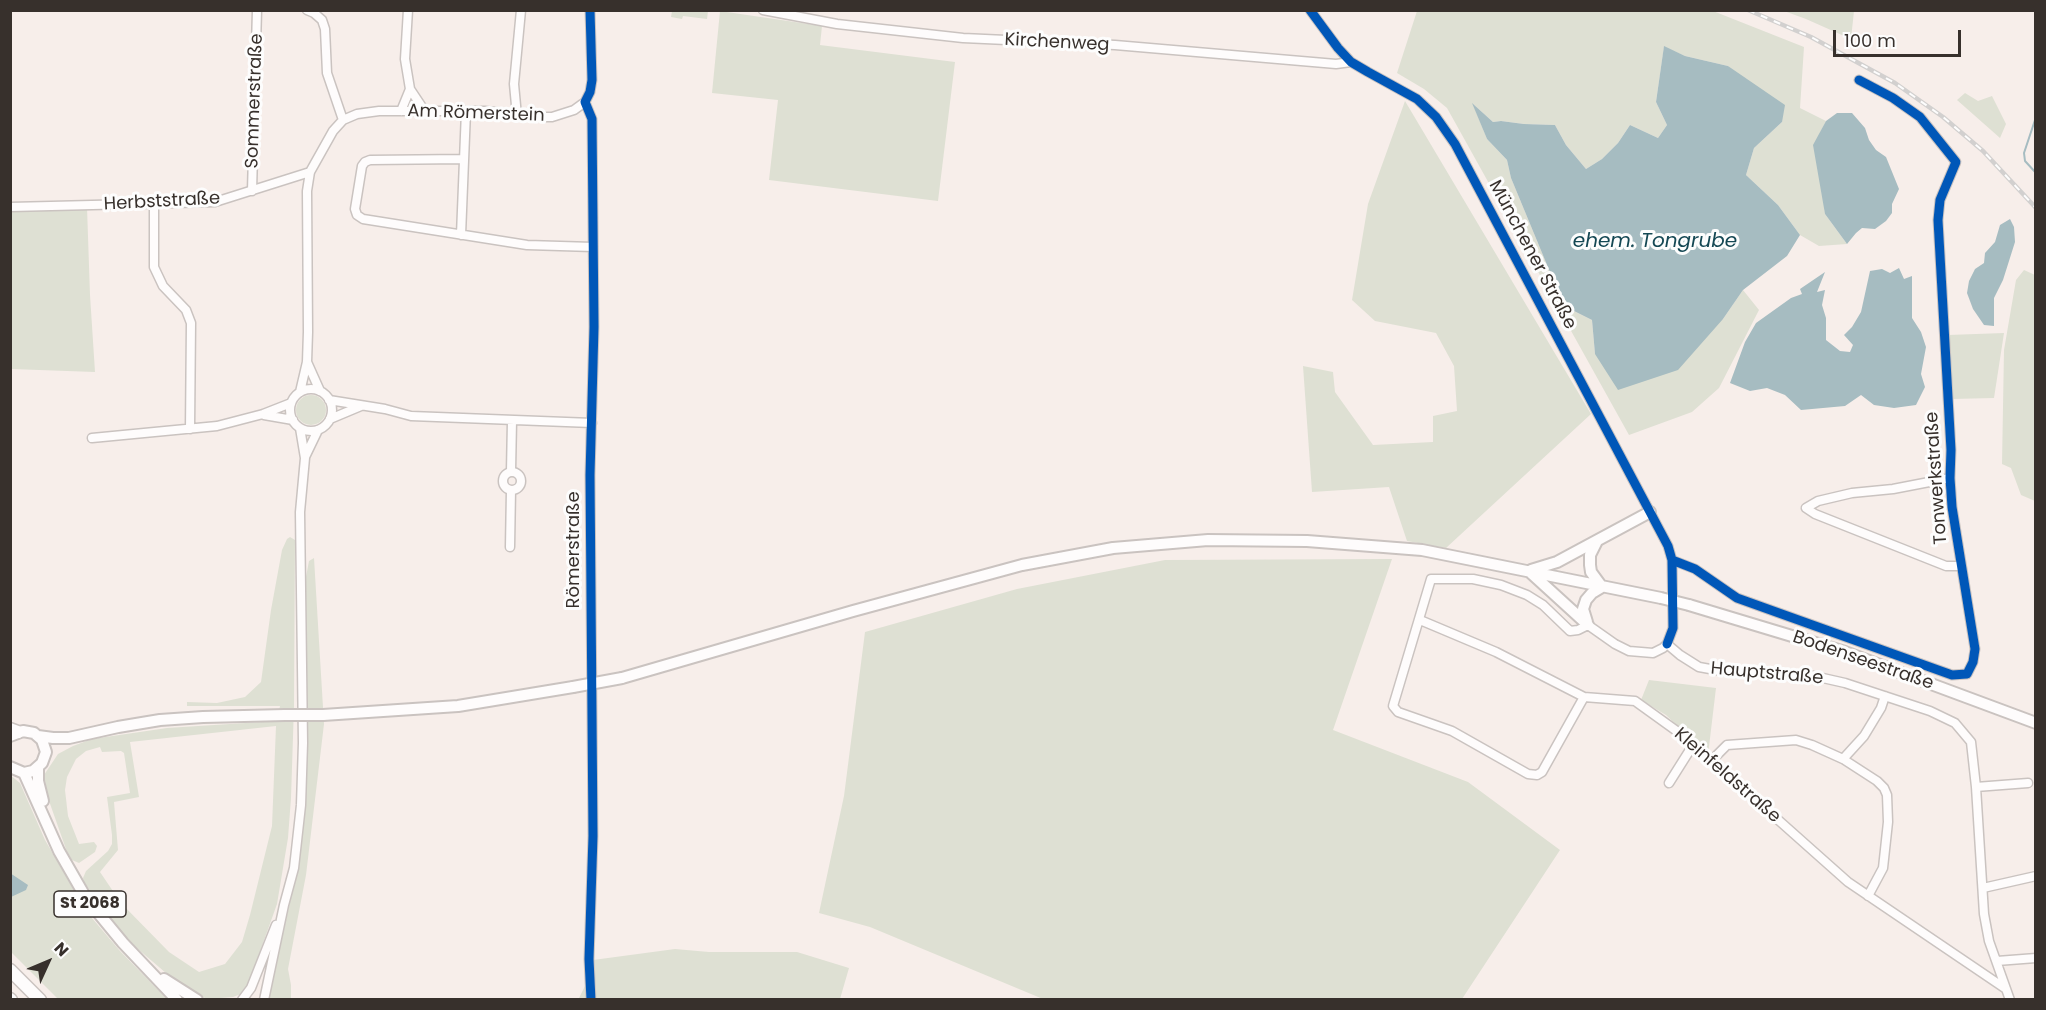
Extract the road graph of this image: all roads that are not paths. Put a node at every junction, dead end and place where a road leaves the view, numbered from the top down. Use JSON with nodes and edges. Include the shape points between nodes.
{"nodes":[{"id":1,"x":257,"y":10,"type":"edge"},
{"id":2,"x":307,"y":10,"type":"edge"},
{"id":3,"x":408,"y":10,"type":"edge"},
{"id":4,"x":521,"y":10,"type":"edge"},
{"id":5,"x":590,"y":10,"type":"edge"},
{"id":6,"x":763,"y":10,"type":"edge"},
{"id":7,"x":1310,"y":10,"type":"edge"},
{"id":8,"x":1351,"y":62,"type":"junction"},
{"id":9,"x":1859,"y":80,"type":"dead end"},
{"id":10,"x":410,"y":89,"type":"junction"},
{"id":11,"x":585,"y":102,"type":"junction"},
{"id":12,"x":424,"y":110,"type":"junction"},
{"id":13,"x":400,"y":111,"type":"junction"},
{"id":14,"x":466,"y":111,"type":"junction"},
{"id":15,"x":517,"y":116,"type":"junction"},
{"id":16,"x":343,"y":120,"type":"junction"},
{"id":17,"x":464,"y":159,"type":"junction"},
{"id":18,"x":310,"y":172,"type":"junction"},
{"id":19,"x":252,"y":191,"type":"junction"},
{"id":20,"x":154,"y":205,"type":"junction"},
{"id":21,"x":10,"y":207,"type":"edge"},
{"id":22,"x":461,"y":235,"type":"junction"},
{"id":23,"x":593,"y":248,"type":"junction"},
{"id":24,"x":307,"y":362,"type":"junction"},
{"id":25,"x":320,"y":391,"type":"junction"},
{"id":26,"x":300,"y":392,"type":"junction"},
{"id":27,"x":329,"y":400,"type":"junction"},
{"id":28,"x":291,"y":403,"type":"junction"},
{"id":29,"x":361,"y":406,"type":"junction"},
{"id":30,"x":263,"y":414,"type":"junction"},
{"id":31,"x":330,"y":419,"type":"junction"},
{"id":32,"x":293,"y":420,"type":"junction"},
{"id":33,"x":512,"y":421,"type":"junction"},
{"id":34,"x":592,"y":423,"type":"junction"},
{"id":35,"x":300,"y":428,"type":"junction"},
{"id":36,"x":190,"y":429,"type":"junction"},
{"id":37,"x":318,"y":430,"type":"junction"},
{"id":38,"x":92,"y":438,"type":"dead end"},
{"id":39,"x":305,"y":458,"type":"junction"},
{"id":40,"x":511,"y":471,"type":"junction"},
{"id":41,"x":1950,"y":478,"type":"junction"},
{"id":42,"x":511,"y":490,"type":"junction"},
{"id":43,"x":1650,"y":512,"type":"junction"},
{"id":44,"x":1597,"y":541,"type":"junction"},
{"id":45,"x":510,"y":547,"type":"dead end"},
{"id":46,"x":1672,"y":560,"type":"junction"},
{"id":47,"x":1960,"y":566,"type":"junction"},
{"id":48,"x":1528,"y":571,"type":"junction"},
{"id":49,"x":1602,"y":586,"type":"junction"},
{"id":50,"x":1420,"y":620,"type":"junction"},
{"id":51,"x":1588,"y":625,"type":"junction"},
{"id":52,"x":1667,"y":644,"type":"junction"},
{"id":53,"x":1885,"y":696,"type":"junction"},
{"id":54,"x":1584,"y":697,"type":"junction"},
{"id":55,"x":2036,"y":723,"type":"edge"},
{"id":56,"x":13,"y":732,"type":"edge"},
{"id":57,"x":38,"y":736,"type":"junction"},
{"id":58,"x":69,"y":738,"type":"junction"},
{"id":59,"x":1693,"y":744,"type":"junction"},
{"id":60,"x":1843,"y":759,"type":"junction"},
{"id":61,"x":1711,"y":760,"type":"junction"},
{"id":62,"x":40,"y":766,"type":"junction"},
{"id":63,"x":10,"y":767,"type":"edge"},
{"id":64,"x":24,"y":773,"type":"junction"},
{"id":65,"x":1669,"y":783,"type":"dead end"},
{"id":66,"x":2028,"y":783,"type":"dead end"},
{"id":67,"x":1976,"y":787,"type":"junction"},
{"id":68,"x":50,"y":828,"type":"junction"},
{"id":69,"x":2036,"y":876,"type":"edge"},
{"id":70,"x":1983,"y":888,"type":"junction"},
{"id":71,"x":1868,"y":896,"type":"junction"},
{"id":72,"x":284,"y":905,"type":"junction"},
{"id":73,"x":2036,"y":958,"type":"edge"},
{"id":74,"x":1997,"y":961,"type":"junction"},
{"id":75,"x":148,"y":968,"type":"junction"},
{"id":76,"x":10,"y":970,"type":"edge"},
{"id":77,"x":2006,"y":989,"type":"junction"},
{"id":78,"x":40,"y":999,"type":"edge"},
{"id":79,"x":177,"y":999,"type":"edge"},
{"id":80,"x":197,"y":999,"type":"edge"},
{"id":81,"x":242,"y":999,"type":"edge"},
{"id":82,"x":264,"y":999,"type":"edge"},
{"id":83,"x":591,"y":999,"type":"edge"},
{"id":84,"x":2010,"y":999,"type":"edge"}],
"edges":[{"from":1,"to":19,"type":"street","name":"Sommerstraße"},
{"from":2,"to":16,"type":"street","via":[[322,20],[326,29],[327,73]]},
{"from":3,"to":10,"type":"street","via":[[405,59]]},
{"from":4,"to":15,"type":"street","via":[[514,84]]},
{"from":5,"to":11,"type":"street","via":[[592,80]]},
{"from":6,"to":8,"type":"street","name":"Kirchenweg","via":[[837,24],[963,39],[1115,45],[1336,64]]},
{"from":7,"to":8,"type":"street","name":"Münchener Straße"},
{"from":8,"to":43,"type":"street","name":"Münchener Straße","via":[[1418,99],[1455,144]]},
{"from":9,"to":41,"type":"street","name":"Tonwerkstraße","via":[[1920,117],[1956,162],[1940,200],[1938,220]]},
{"from":10,"to":12,"type":"street"},
{"from":10,"to":13,"type":"street"},
{"from":11,"to":15,"type":"street","name":"Am Römerstein","via":[[552,117]]},
{"from":11,"to":23,"type":"street","name":"Römerstraße","via":[[592,119]]},
{"from":12,"to":13,"type":"street","name":"Am Römerstein"},
{"from":12,"to":14,"type":"street","name":"Am Römerstein"},
{"from":13,"to":16,"type":"street","name":"Am Römerstein","via":[[357,114]]},
{"from":14,"to":15,"type":"street","name":"Am Römerstein"},
{"from":14,"to":17,"type":"street"},
{"from":16,"to":18,"type":"street","via":[[321,149]]},
{"from":17,"to":22,"type":"street"},
{"from":17,"to":22,"type":"street","via":[[370,160],[362,166],[356,209],[363,219]]},
{"from":18,"to":19,"type":"street","name":"Herbststraße"},
{"from":18,"to":24,"type":"street"},
{"from":19,"to":20,"type":"street","name":"Herbststraße","via":[[215,202]]},
{"from":20,"to":21,"type":"street","name":"Herbststraße"},
{"from":20,"to":36,"type":"street","via":[[154,267],[163,286],[186,310],[190,323]]},
{"from":22,"to":23,"type":"street","via":[[527,245]]},
{"from":23,"to":34,"type":"street","name":"Römerstraße"},
{"from":24,"to":25,"type":"street"},
{"from":24,"to":26,"type":"street"},
{"from":25,"to":26,"type":"street"},
{"from":25,"to":27,"type":"street"},
{"from":26,"to":28,"type":"street"},
{"from":27,"to":29,"type":"street"},
{"from":27,"to":31,"type":"street"},
{"from":28,"to":30,"type":"street"},
{"from":28,"to":32,"type":"street"},
{"from":29,"to":31,"type":"street"},
{"from":29,"to":33,"type":"street","via":[[411,416]]},
{"from":30,"to":32,"type":"street"},
{"from":30,"to":36,"type":"street"},
{"from":31,"to":37,"type":"street"},
{"from":32,"to":35,"type":"street"},
{"from":33,"to":34,"type":"street"},
{"from":33,"to":40,"type":"street"},
{"from":34,"to":83,"type":"street","name":"Römerstraße"},
{"from":35,"to":37,"type":"street"},
{"from":35,"to":39,"type":"street"},
{"from":36,"to":38,"type":"street"},
{"from":37,"to":39,"type":"street"},
{"from":39,"to":72,"type":"street","via":[[300,512],[302,806],[294,868]]},
{"from":40,"to":42,"type":"street","via":[[503,479]]},
{"from":40,"to":42,"type":"street","via":[[520,475],[522,481]]},
{"from":41,"to":47,"type":"street","name":"Tonwerkstraße"},
{"from":41,"to":47,"type":"street","via":[[1852,493],[1806,508],[1946,566]]},
{"from":42,"to":45,"type":"street"},
{"from":43,"to":44,"type":"main road"},
{"from":43,"to":46,"type":"street","name":"Münchener Straße"},
{"from":44,"to":48,"type":"main road","via":[[1557,562]]},
{"from":44,"to":49,"type":"main road","via":[[1590,565]]},
{"from":46,"to":47,"type":"street","name":"Tonwerkstraße","via":[[1695,569],[1737,598],[1952,675],[1970,670],[1975,649]]},
{"from":46,"to":52,"type":"street","via":[[1673,628]]},
{"from":48,"to":49,"type":"main road","name":"Bodenseestraße"},
{"from":48,"to":51,"type":"main road"},
{"from":48,"to":58,"type":"main road","name":"Bodenseestraße","bridge":true,"via":[[1422,550],[1307,541],[1208,540],[1113,548],[1022,566],[622,678],[573,687],[458,706],[160,720]]},
{"from":49,"to":51,"type":"main road","via":[[1586,600],[1583,609]]},
{"from":49,"to":55,"type":"main road","name":"Bodenseestraße","bridge":true,"via":[[1689,605],[1845,652]]},
{"from":50,"to":51,"type":"street","via":[[1431,579],[1447,578],[1473,579],[1527,595],[1543,604],[1570,631]]},
{"from":50,"to":54,"type":"street","name":"Kleinfeldstraße","via":[[1496,652]]},
{"from":50,"to":54,"type":"street","via":[[1393,706],[1398,712],[1452,730],[1528,774],[1542,772]]},
{"from":51,"to":52,"type":"street","via":[[1629,651],[1653,653]]},
{"from":52,"to":53,"type":"street","name":"Hauptstraße","via":[[1699,667],[1721,672],[1814,676]]},
{"from":53,"to":60,"type":"street","via":[[1864,736]]},
{"from":53,"to":67,"type":"street","name":"Hauptstraße","via":[[1955,723],[1971,742]]},
{"from":54,"to":59,"type":"street","name":"Kleinfeldstraße","via":[[1635,701]]},
{"from":56,"to":57,"type":"main road","via":[[28,731]]},
{"from":57,"to":58,"type":"main road"},
{"from":57,"to":62,"type":"main road","via":[[46,752]]},
{"from":58,"to":62,"type":"main road"},
{"from":59,"to":61,"type":"street","name":"Kleinfeldstraße"},
{"from":59,"to":65,"type":"street"},
{"from":60,"to":61,"type":"street","via":[[1796,740],[1727,745]]},
{"from":60,"to":71,"type":"street","via":[[1877,780],[1887,795],[1883,868]]},
{"from":61,"to":71,"type":"street","name":"Kleinfeldstraße"},
{"from":62,"to":64,"type":"main road"},
{"from":62,"to":68,"type":"main road","number":"St 2068","via":[[38,781]]},
{"from":63,"to":64,"type":"main road"},
{"from":64,"to":68,"type":"main road","number":"St 2068"},
{"from":66,"to":67,"type":"street"},
{"from":67,"to":70,"type":"street","name":"Hauptstraße"},
{"from":68,"to":75,"type":"main road","number":"St 2068","via":[[86,898]]},
{"from":69,"to":70,"type":"street"},
{"from":70,"to":74,"type":"street","name":"Hauptstraße","via":[[1989,941]]},
{"from":71,"to":77,"type":"street","name":"Kleinfeldstraße"},
{"from":72,"to":81,"type":"street","via":[[251,988]]},
{"from":72,"to":82,"type":"street"},
{"from":73,"to":74,"type":"street"},
{"from":74,"to":77,"type":"street","name":"Hauptstraße"},
{"from":75,"to":79,"type":"main road","number":"St 2068"},
{"from":75,"to":80,"type":"main road","number":"St 2068"},
{"from":76,"to":78,"type":"highway"},
{"from":77,"to":84,"type":"street","name":"Hauptstraße"}]}
